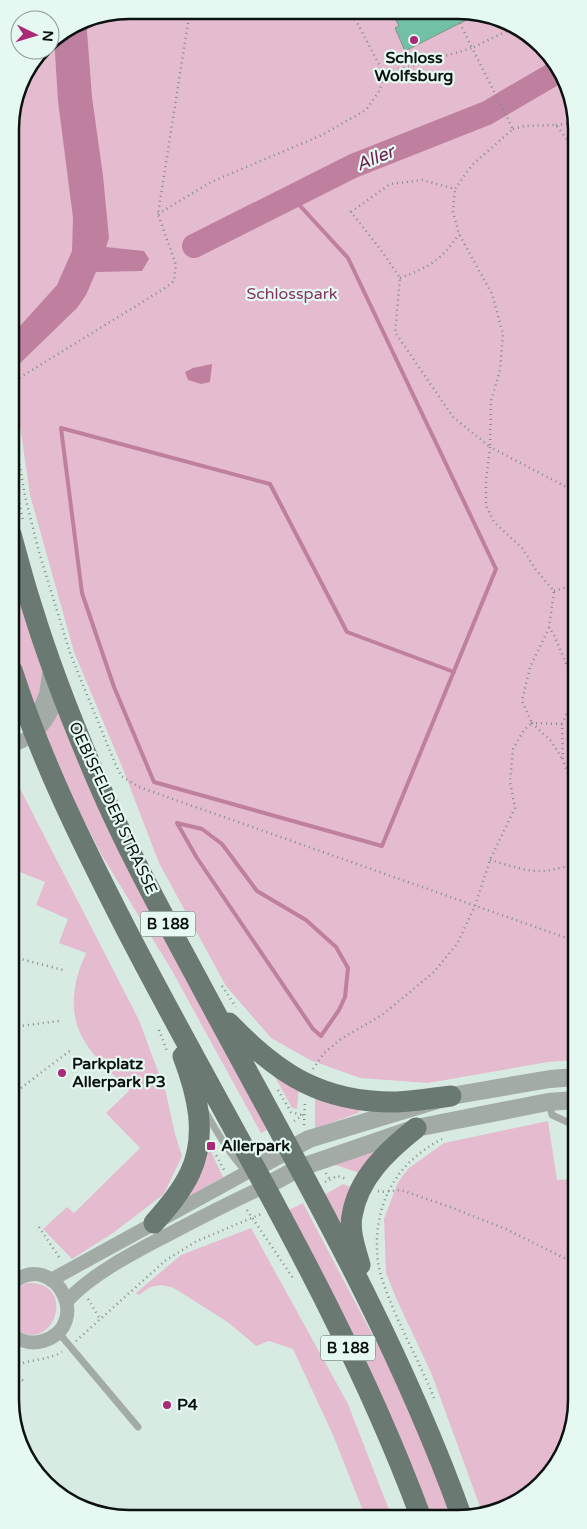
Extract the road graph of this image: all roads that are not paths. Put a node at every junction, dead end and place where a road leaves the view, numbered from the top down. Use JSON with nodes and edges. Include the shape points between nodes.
{"nodes":[{"id":1,"x":19,"y":560,"type":"edge"},
{"id":2,"x":50,"y":662,"type":"junction"},
{"id":3,"x":58,"y":685,"type":"junction"},
{"id":4,"x":19,"y":694,"type":"edge"},
{"id":5,"x":35,"y":732,"type":"junction"},
{"id":6,"x":19,"y":743,"type":"edge"},
{"id":7,"x":157,"y":988,"type":"junction"},
{"id":8,"x":211,"y":1005,"type":"junction"},
{"id":9,"x":568,"y":1077,"type":"edge"},
{"id":10,"x":550,"y":1079,"type":"junction"},
{"id":11,"x":195,"y":1090,"type":"junction"},
{"id":12,"x":451,"y":1096,"type":"junction"},
{"id":13,"x":568,"y":1101,"type":"edge"},
{"id":14,"x":548,"y":1102,"type":"junction"},
{"id":15,"x":568,"y":1122,"type":"edge"},
{"id":16,"x":416,"y":1128,"type":"junction"},
{"id":17,"x":289,"y":1149,"type":"junction"},
{"id":18,"x":256,"y":1168,"type":"junction"},
{"id":19,"x":299,"y":1168,"type":"junction"},
{"id":20,"x":266,"y":1186,"type":"junction"},
{"id":21,"x":154,"y":1223,"type":"junction"},
{"id":22,"x":19,"y":1277,"type":"edge"},
{"id":23,"x":51,"y":1280,"type":"junction"},
{"id":24,"x":67,"y":1301,"type":"junction"},
{"id":25,"x":373,"y":1309,"type":"junction"},
{"id":26,"x":58,"y":1332,"type":"junction"},
{"id":27,"x":19,"y":1339,"type":"edge"},
{"id":28,"x":138,"y":1427,"type":"dead end"},
{"id":29,"x":418,"y":1510,"type":"edge"},
{"id":30,"x":459,"y":1510,"type":"edge"}],
"edges":[{"from":1,"to":2,"type":"main road","name":"OEBISFELDER STRASSE","number":"B 188"},
{"from":2,"to":3,"type":"main road","name":"OEBISFELDER STRASSE","number":"B 188"},
{"from":2,"to":5,"type":"street","via":[[47,688]]},
{"from":3,"to":5,"type":"street","via":[[53,708],[42,728]]},
{"from":3,"to":8,"type":"main road","name":"OEBISFELDER STRASSE","number":"B 188","via":[[126,842]]},
{"from":4,"to":5,"type":"main road","number":"B 188"},
{"from":5,"to":6,"type":"street"},
{"from":5,"to":7,"type":"main road","number":"B 188","via":[[98,873]]},
{"from":7,"to":11,"type":"main road"},
{"from":7,"to":18,"type":"main road","number":"B 188"},
{"from":8,"to":12,"type":"main road","via":[[249,1044],[306,1085],[343,1096],[398,1102]]},
{"from":8,"to":17,"type":"main road","name":"OEBISFELDER STRASSE","number":"B 188"},
{"from":9,"to":10,"type":"street"},
{"from":10,"to":12,"type":"street"},
{"from":10,"to":14,"type":"street"},
{"from":11,"to":18,"type":"lane","via":[[231,1155],[241,1166]]},
{"from":11,"to":21,"type":"main road","via":[[199,1134],[194,1164],[176,1197]]},
{"from":12,"to":17,"type":"street","via":[[338,1129]]},
{"from":13,"to":14,"type":"street"},
{"from":14,"to":15,"type":"lane","via":[[552,1115]]},
{"from":14,"to":16,"type":"street"},
{"from":16,"to":19,"type":"street"},
{"from":16,"to":25,"type":"main road","via":[[371,1171],[359,1193],[352,1217],[353,1241]]},
{"from":17,"to":18,"type":"street"},
{"from":17,"to":19,"type":"main road","number":"B 188"},
{"from":18,"to":20,"type":"main road","number":"B 188"},
{"from":18,"to":21,"type":"street"},
{"from":19,"to":20,"type":"street"},
{"from":19,"to":25,"type":"main road","number":"B 188"},
{"from":20,"to":24,"type":"street","via":[[142,1249],[80,1286]]},
{"from":20,"to":29,"type":"main road","number":"B 188","via":[[318,1283],[376,1406]]},
{"from":21,"to":23,"type":"street"},
{"from":22,"to":23,"type":"street","via":[[35,1275]]},
{"from":23,"to":24,"type":"street","via":[[59,1286]]},
{"from":24,"to":26,"type":"street","via":[[68,1312]]},
{"from":25,"to":30,"type":"main road","number":"B 188","via":[[409,1384]]},
{"from":26,"to":27,"type":"street","via":[[39,1342]]},
{"from":26,"to":28,"type":"lane"}]}
